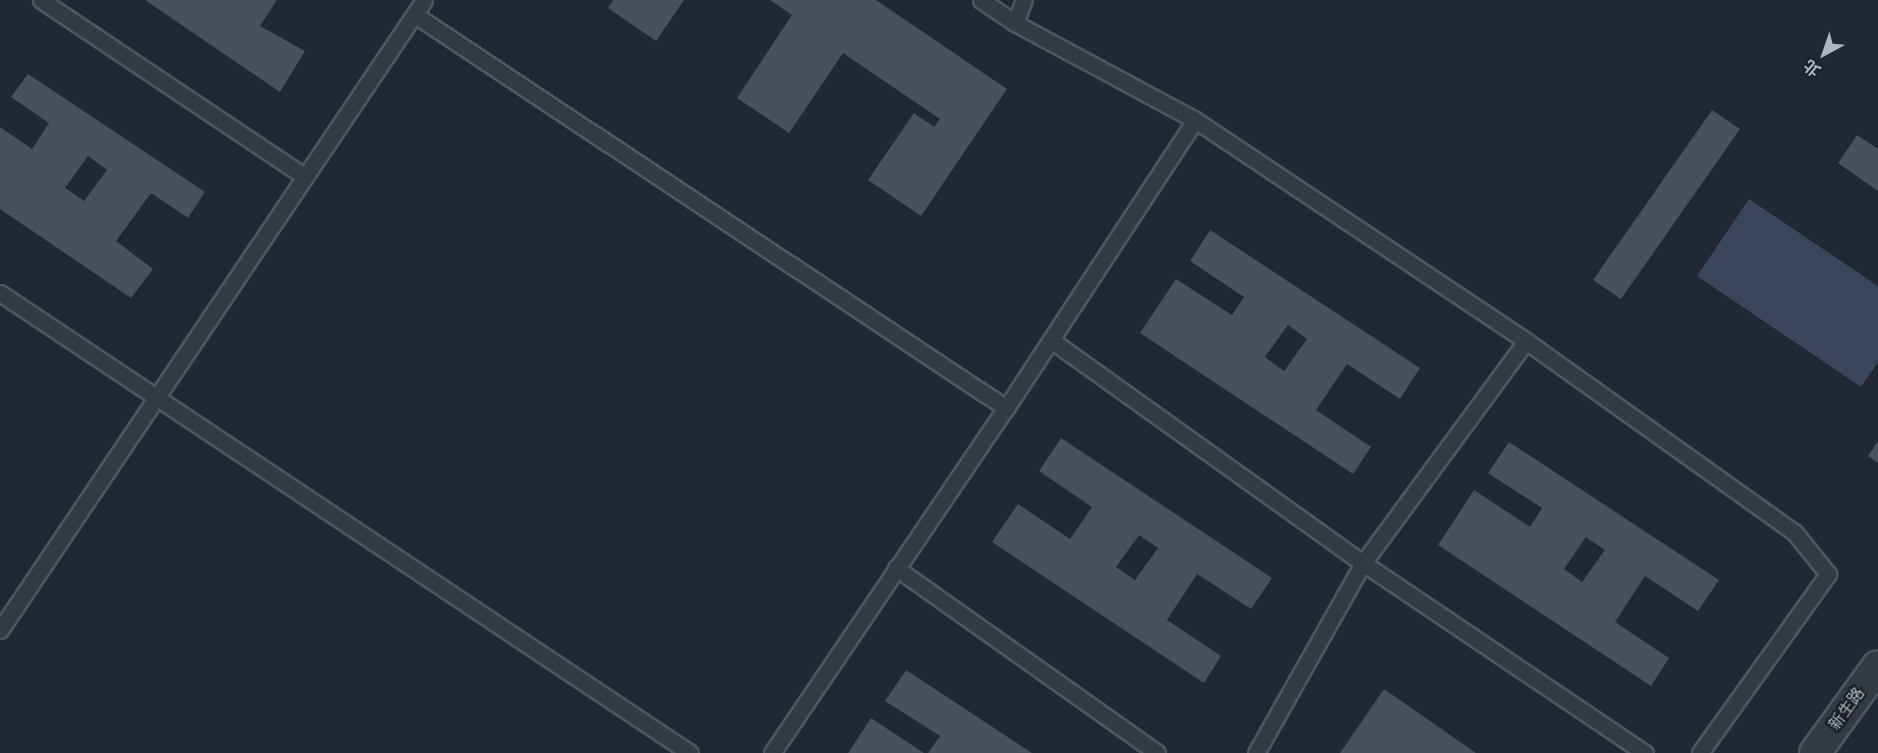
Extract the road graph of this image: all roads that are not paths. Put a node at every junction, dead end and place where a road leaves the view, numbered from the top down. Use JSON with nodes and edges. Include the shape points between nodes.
{"nodes":[{"id":1,"x":41,"y":0,"type":"edge"},
{"id":2,"x":424,"y":0,"type":"edge"},
{"id":3,"x":981,"y":0,"type":"edge"},
{"id":4,"x":1024,"y":0,"type":"edge"},
{"id":5,"x":415,"y":15,"type":"junction"},
{"id":6,"x":1015,"y":23,"type":"junction"},
{"id":7,"x":1195,"y":120,"type":"junction"},
{"id":8,"x":304,"y":176,"type":"junction"},
{"id":9,"x":0,"y":293,"type":"edge"},
{"id":10,"x":1051,"y":340,"type":"junction"},
{"id":11,"x":1526,"y":340,"type":"junction"},
{"id":12,"x":156,"y":398,"type":"junction"},
{"id":13,"x":1006,"y":408,"type":"junction"},
{"id":14,"x":1363,"y":563,"type":"junction"},
{"id":15,"x":896,"y":568,"type":"junction"},
{"id":16,"x":0,"y":630,"type":"edge"},
{"id":17,"x":1878,"y":666,"type":"edge"},
{"id":18,"x":690,"y":753,"type":"edge"},
{"id":19,"x":772,"y":753,"type":"edge"},
{"id":20,"x":1157,"y":753,"type":"edge"},
{"id":21,"x":1256,"y":753,"type":"edge"},
{"id":22,"x":1645,"y":753,"type":"edge"},
{"id":23,"x":1700,"y":753,"type":"edge"},
{"id":24,"x":1815,"y":753,"type":"edge"}],
"edges":[{"from":1,"to":8,"type":"lane"},
{"from":2,"to":5,"type":"lane"},
{"from":3,"to":6,"type":"lane"},
{"from":4,"to":6,"type":"lane"},
{"from":5,"to":8,"type":"lane"},
{"from":5,"to":13,"type":"lane"},
{"from":6,"to":7,"type":"lane"},
{"from":7,"to":10,"type":"lane"},
{"from":7,"to":11,"type":"lane"},
{"from":8,"to":12,"type":"lane"},
{"from":9,"to":12,"type":"lane"},
{"from":10,"to":13,"type":"lane"},
{"from":10,"to":14,"type":"lane"},
{"from":11,"to":14,"type":"lane"},
{"from":11,"to":23,"type":"lane","via":[[1795,533],[1828,574]]},
{"from":12,"to":16,"type":"lane"},
{"from":12,"to":18,"type":"lane"},
{"from":13,"to":15,"type":"lane"},
{"from":14,"to":21,"type":"lane"},
{"from":14,"to":22,"type":"lane"},
{"from":15,"to":19,"type":"lane"},
{"from":15,"to":20,"type":"lane"},
{"from":17,"to":24,"type":"street","name":"新生路"}]}
